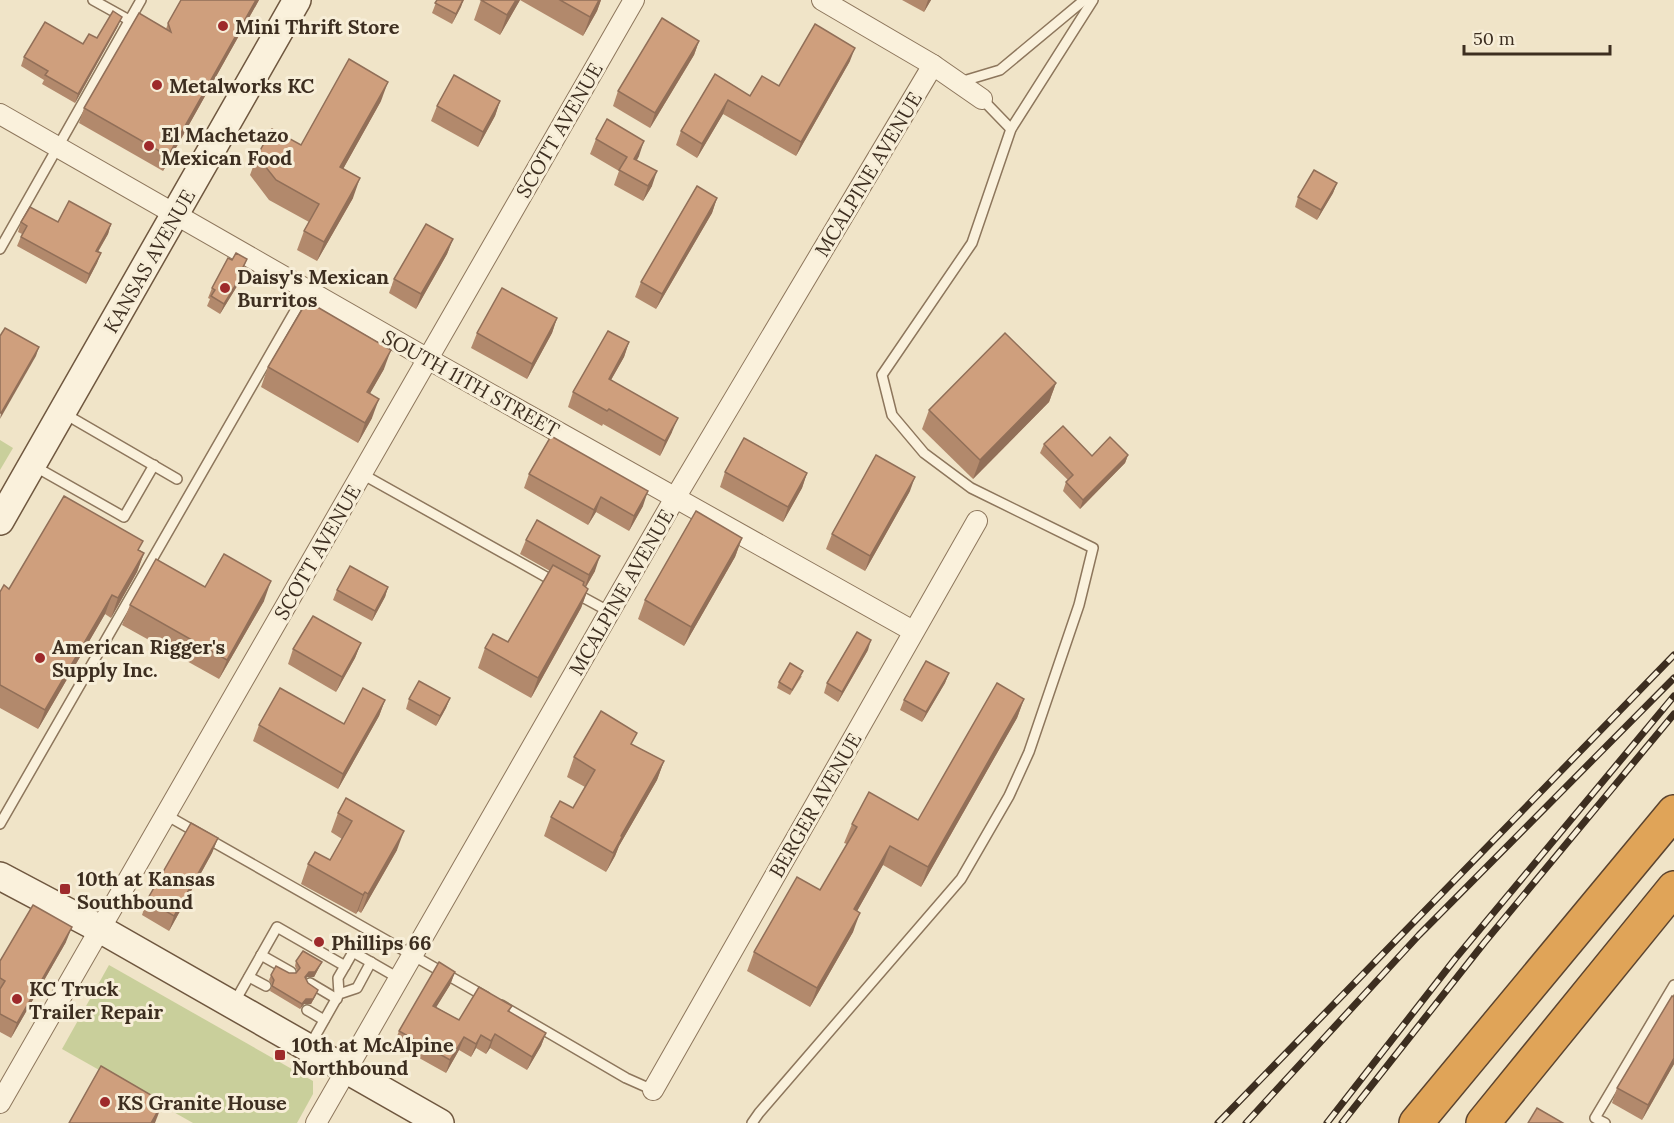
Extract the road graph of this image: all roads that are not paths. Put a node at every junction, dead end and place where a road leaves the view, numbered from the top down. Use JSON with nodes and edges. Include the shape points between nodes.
{"nodes":[{"id":1,"x":93,"y":0,"type":"edge"},
{"id":2,"x":141,"y":0,"type":"edge"},
{"id":3,"x":297,"y":0,"type":"edge"},
{"id":4,"x":634,"y":0,"type":"edge"},
{"id":5,"x":822,"y":0,"type":"edge"},
{"id":6,"x":1090,"y":0,"type":"edge"},
{"id":7,"x":129,"y":20,"type":"junction"},
{"id":8,"x":933,"y":65,"type":"junction"},
{"id":9,"x":958,"y":83,"type":"junction"},
{"id":10,"x":982,"y":99,"type":"joint"},
{"id":11,"x":0,"y":114,"type":"edge"},
{"id":12,"x":1011,"y":129,"type":"junction"},
{"id":13,"x":57,"y":146,"type":"junction"},
{"id":14,"x":176,"y":214,"type":"junction"},
{"id":15,"x":0,"y":249,"type":"edge"},
{"id":16,"x":307,"y":290,"type":"junction"},
{"id":17,"x":428,"y":359,"type":"junction"},
{"id":18,"x":63,"y":412,"type":"junction"},
{"id":19,"x":32,"y":465,"type":"junction"},
{"id":20,"x":154,"y":465,"type":"junction"},
{"id":21,"x":362,"y":474,"type":"junction"},
{"id":22,"x":177,"y":479,"type":"dead end"},
{"id":23,"x":675,"y":498,"type":"junction"},
{"id":24,"x":0,"y":521,"type":"edge"},
{"id":25,"x":977,"y":521,"type":"dead end"},
{"id":26,"x":610,"y":612,"type":"junction"},
{"id":27,"x":913,"y":631,"type":"junction"},
{"id":28,"x":1674,"y":812,"type":"edge"},
{"id":29,"x":166,"y":815,"type":"junction"},
{"id":30,"x":0,"y":824,"type":"edge"},
{"id":31,"x":0,"y":876,"type":"edge"},
{"id":32,"x":1674,"y":888,"type":"edge"},
{"id":33,"x":100,"y":929,"type":"junction"},
{"id":34,"x":261,"y":955,"type":"junction"},
{"id":35,"x":414,"y":955,"type":"junction"},
{"id":36,"x":371,"y":962,"type":"junction"},
{"id":37,"x":345,"y":966,"type":"junction"},
{"id":38,"x":291,"y":972,"type":"edge"},
{"id":39,"x":249,"y":977,"type":"junction"},
{"id":40,"x":400,"y":979,"type":"junction"},
{"id":41,"x":310,"y":983,"type":"edge"},
{"id":42,"x":1674,"y":985,"type":"edge"},
{"id":43,"x":266,"y":986,"type":"dead end"},
{"id":44,"x":338,"y":996,"type":"junction"},
{"id":45,"x":233,"y":1005,"type":"junction"},
{"id":46,"x":307,"y":1010,"type":"dead end"},
{"id":47,"x":324,"y":1020,"type":"junction"},
{"id":48,"x":309,"y":1048,"type":"junction"},
{"id":49,"x":348,"y":1070,"type":"junction"},
{"id":50,"x":653,"y":1090,"type":"joint"},
{"id":51,"x":0,"y":1103,"type":"edge"},
{"id":52,"x":316,"y":1123,"type":"edge"},
{"id":53,"x":440,"y":1123,"type":"edge"},
{"id":54,"x":752,"y":1123,"type":"edge"},
{"id":55,"x":1416,"y":1123,"type":"edge"},
{"id":56,"x":1483,"y":1123,"type":"edge"},
{"id":57,"x":1605,"y":1123,"type":"edge"}],
"edges":[{"from":1,"to":7,"type":"lane"},
{"from":2,"to":7,"type":"lane"},
{"from":3,"to":14,"type":"main road","name":"KANSAS AVENUE"},
{"from":4,"to":17,"type":"street","name":"SCOTT AVENUE"},
{"from":5,"to":8,"type":"street"},
{"from":6,"to":9,"type":"lane","via":[[1000,70]]},
{"from":6,"to":12,"type":"lane"},
{"from":7,"to":13,"type":"lane"},
{"from":8,"to":9,"type":"street"},
{"from":8,"to":23,"type":"street","name":"MCALPINE AVENUE"},
{"from":9,"to":10,"type":"street"},
{"from":10,"to":12,"type":"lane"},
{"from":11,"to":13,"type":"street","name":"SOUTH 11TH STREET"},
{"from":12,"to":54,"type":"lane","via":[[972,243],[882,375],[892,415],[924,453],[970,488],[1094,548],[1079,605],[1029,752],[1009,796],[961,879]]},
{"from":13,"to":14,"type":"street","name":"SOUTH 11TH STREET"},
{"from":13,"to":15,"type":"lane"},
{"from":14,"to":16,"type":"street","name":"SOUTH 11TH STREET"},
{"from":14,"to":18,"type":"main road","name":"KANSAS AVENUE"},
{"from":16,"to":17,"type":"street","name":"SOUTH 11TH STREET"},
{"from":16,"to":30,"type":"lane"},
{"from":17,"to":21,"type":"street","name":"SCOTT AVENUE"},
{"from":17,"to":23,"type":"street","name":"SOUTH 11TH STREET"},
{"from":18,"to":19,"type":"main road","name":"KANSAS AVENUE"},
{"from":18,"to":20,"type":"lane"},
{"from":19,"to":20,"type":"lane","via":[[124,517]]},
{"from":19,"to":24,"type":"main road","name":"KANSAS AVENUE"},
{"from":20,"to":22,"type":"lane"},
{"from":21,"to":26,"type":"lane"},
{"from":21,"to":29,"type":"street","name":"SCOTT AVENUE"},
{"from":23,"to":26,"type":"street","name":"MCALPINE AVENUE"},
{"from":23,"to":27,"type":"street","name":"SOUTH 11TH STREET"},
{"from":25,"to":27,"type":"street","name":"BERGER AVENUE"},
{"from":26,"to":35,"type":"street","name":"MCALPINE AVENUE"},
{"from":27,"to":50,"type":"street","name":"BERGER AVENUE"},
{"from":28,"to":55,"type":"highway"},
{"from":29,"to":33,"type":"street","name":"SCOTT AVENUE"},
{"from":29,"to":35,"type":"lane"},
{"from":31,"to":33,"type":"main road"},
{"from":32,"to":56,"type":"highway"},
{"from":33,"to":45,"type":"main road"},
{"from":33,"to":51,"type":"street","name":"SCOTT AVENUE"},
{"from":34,"to":37,"type":"lane","via":[[277,927]]},
{"from":34,"to":38,"type":"lane"},
{"from":34,"to":39,"type":"lane"},
{"from":35,"to":40,"type":"street","name":"MCALPINE AVENUE"},
{"from":35,"to":50,"type":"lane"},
{"from":36,"to":37,"type":"lane","via":[[353,952]]},
{"from":36,"to":40,"type":"lane"},
{"from":36,"to":44,"type":"lane","via":[[357,988]]},
{"from":37,"to":44,"type":"lane","via":[[338,978]]},
{"from":39,"to":43,"type":"lane"},
{"from":39,"to":45,"type":"lane"},
{"from":40,"to":49,"type":"street","name":"MCALPINE AVENUE"},
{"from":41,"to":44,"type":"lane"},
{"from":42,"to":57,"type":"lane","via":[[1595,1118]]},
{"from":44,"to":47,"type":"lane"},
{"from":45,"to":48,"type":"main road"},
{"from":46,"to":47,"type":"lane"},
{"from":47,"to":48,"type":"lane"},
{"from":48,"to":49,"type":"main road"},
{"from":49,"to":52,"type":"street","name":"MCALPINE AVENUE"},
{"from":49,"to":53,"type":"main road"}]}
